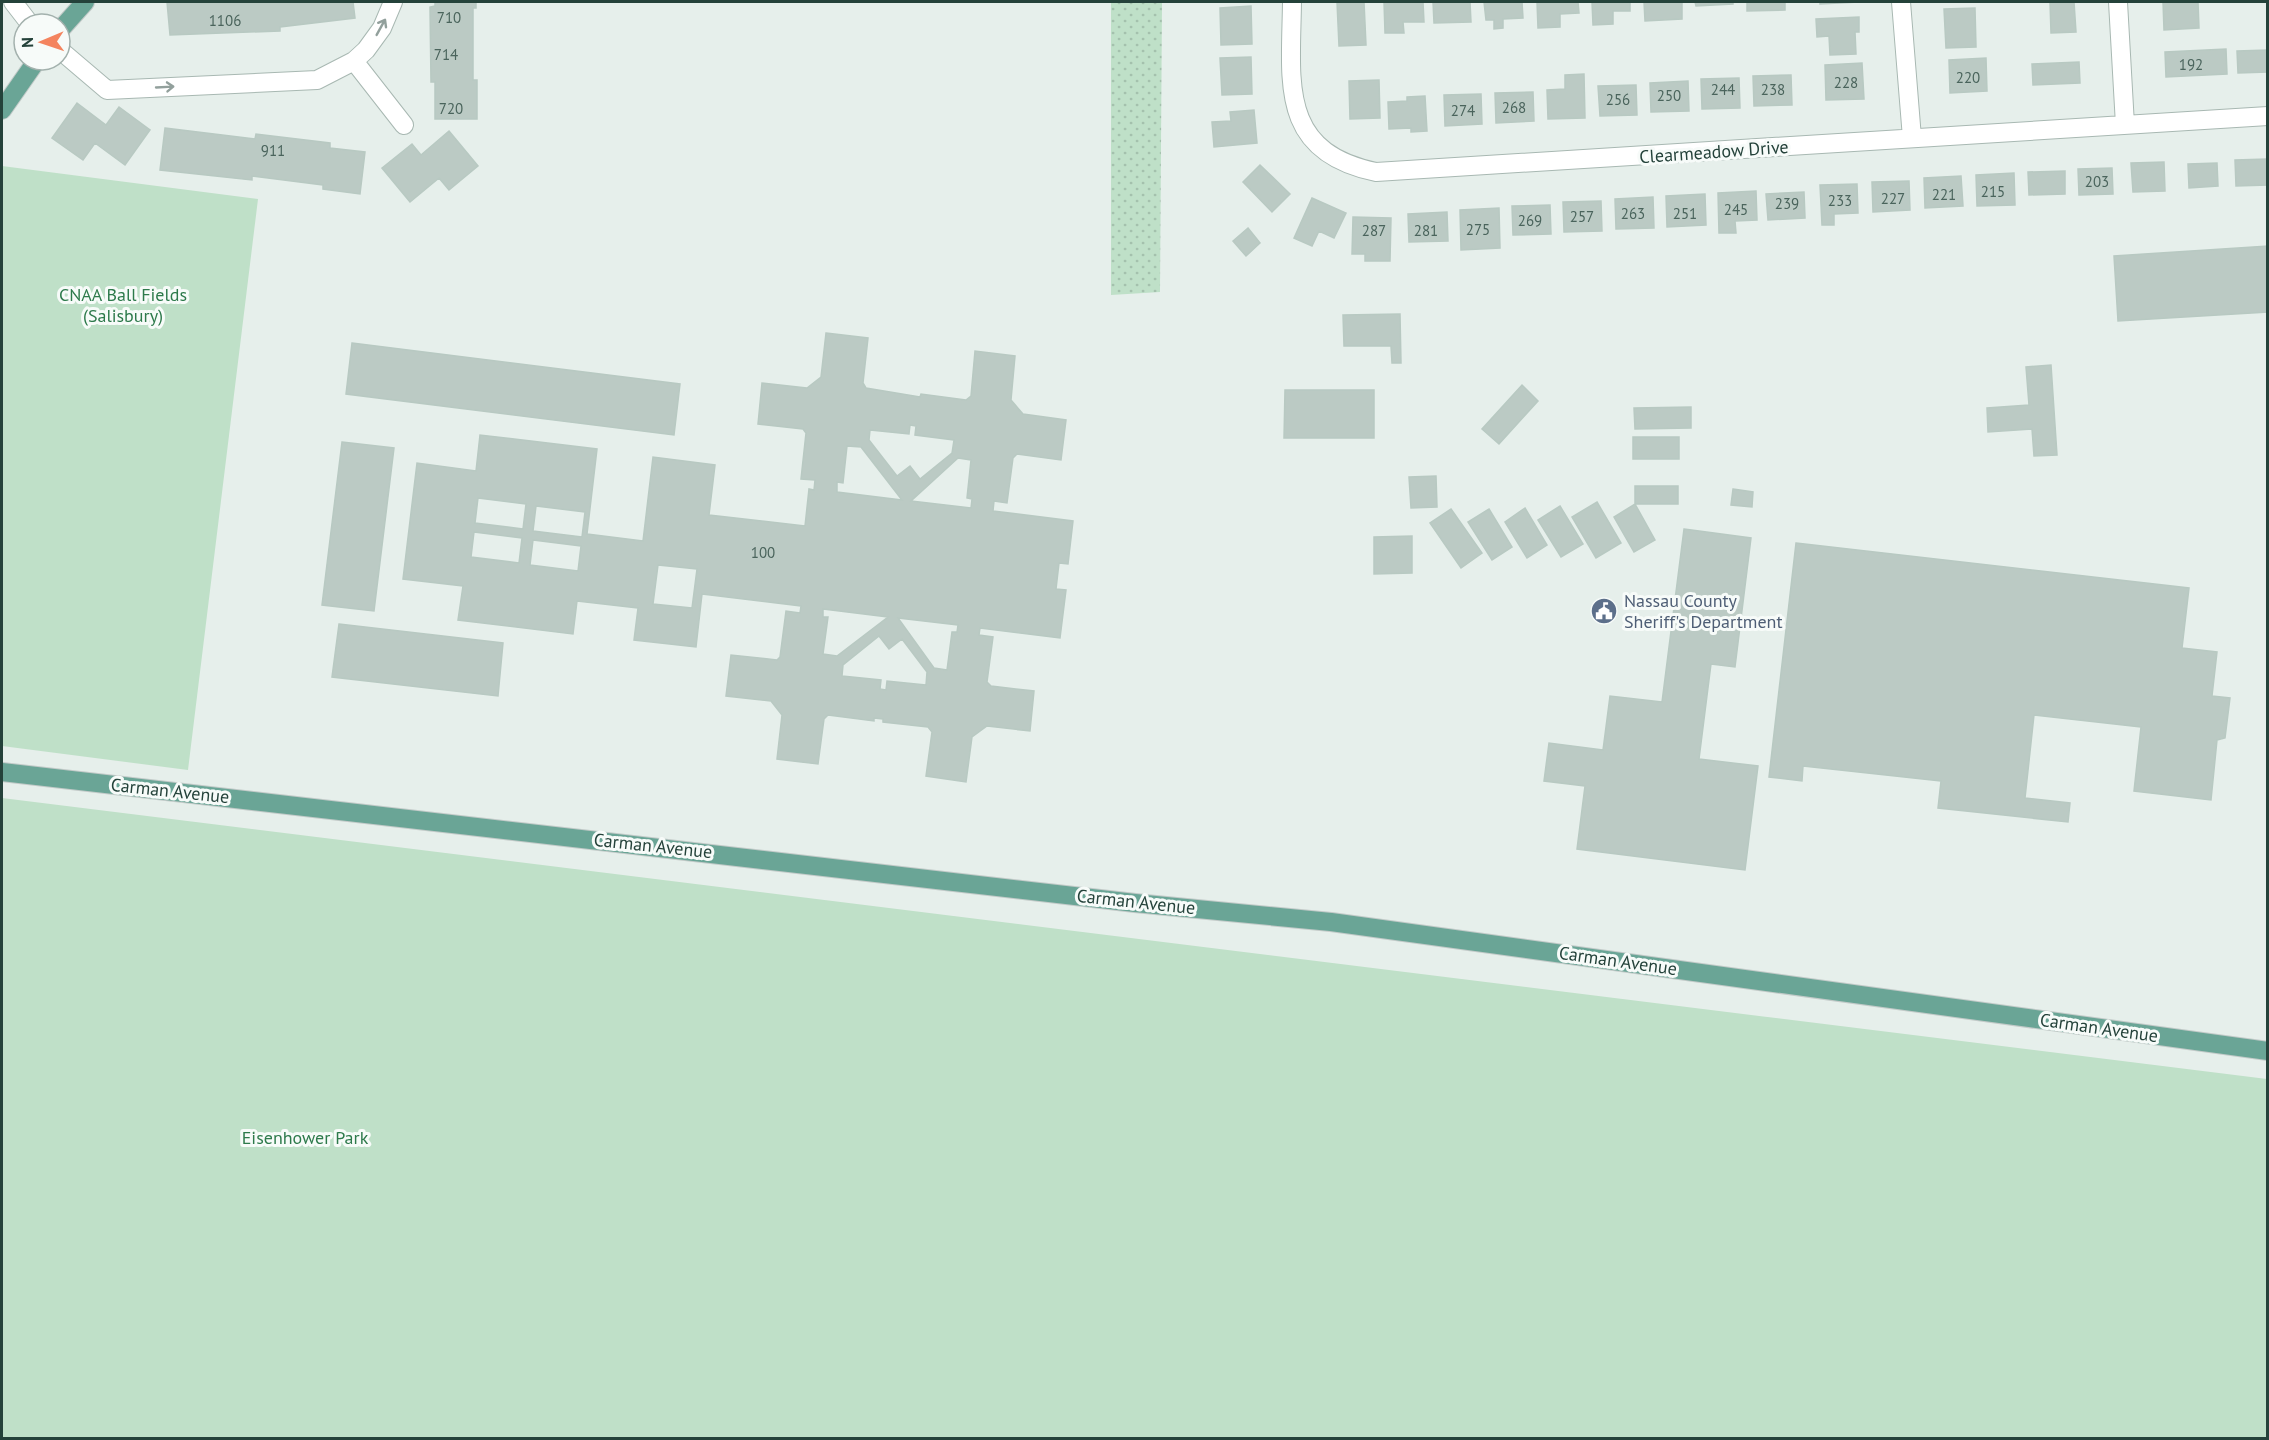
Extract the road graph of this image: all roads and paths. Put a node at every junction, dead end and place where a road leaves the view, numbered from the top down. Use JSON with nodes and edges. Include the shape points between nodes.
{"nodes":[{"id":1,"x":85,"y":2,"type":"edge"},
{"id":2,"x":393,"y":2,"type":"edge"},
{"id":3,"x":1292,"y":2,"type":"edge"},
{"id":4,"x":1901,"y":2,"type":"edge"},
{"id":5,"x":2118,"y":2,"type":"edge"},
{"id":6,"x":72,"y":17,"type":"edge"},
{"id":7,"x":72,"y":60,"type":"edge"},
{"id":8,"x":354,"y":62,"type":"junction"},
{"id":9,"x":28,"y":72,"type":"edge"},
{"id":10,"x":2,"y":107,"type":"edge"},
{"id":11,"x":2268,"y":116,"type":"edge"},
{"id":12,"x":404,"y":125,"type":"dead end"},
{"id":13,"x":2125,"y":125,"type":"junction"},
{"id":14,"x":1912,"y":138,"type":"junction"},
{"id":15,"x":2,"y":772,"type":"edge"},
{"id":16,"x":2268,"y":1051,"type":"edge"}],
"edges":[{"from":1,"to":6,"type":"main road"},
{"from":8,"to":2,"type":"street","one_way":true,"via":[[382,28]]},
{"from":3,"to":14,"type":"street","name":"Clearmeadow Drive","via":[[1293,93],[1297,114],[1321,150],[1361,169],[1428,171]]},
{"from":4,"to":14,"type":"street"},
{"from":5,"to":13,"type":"street"},
{"from":7,"to":8,"type":"street","one_way":true,"via":[[107,90],[317,80]]},
{"from":8,"to":12,"type":"street"},
{"from":9,"to":10,"type":"main road"},
{"from":11,"to":13,"type":"street","name":"Clearmeadow Drive"},
{"from":13,"to":14,"type":"street","name":"Clearmeadow Drive"},
{"from":15,"to":16,"type":"main road","name":"Carman Avenue","via":[[1135,903],[1330,922]]}]}
